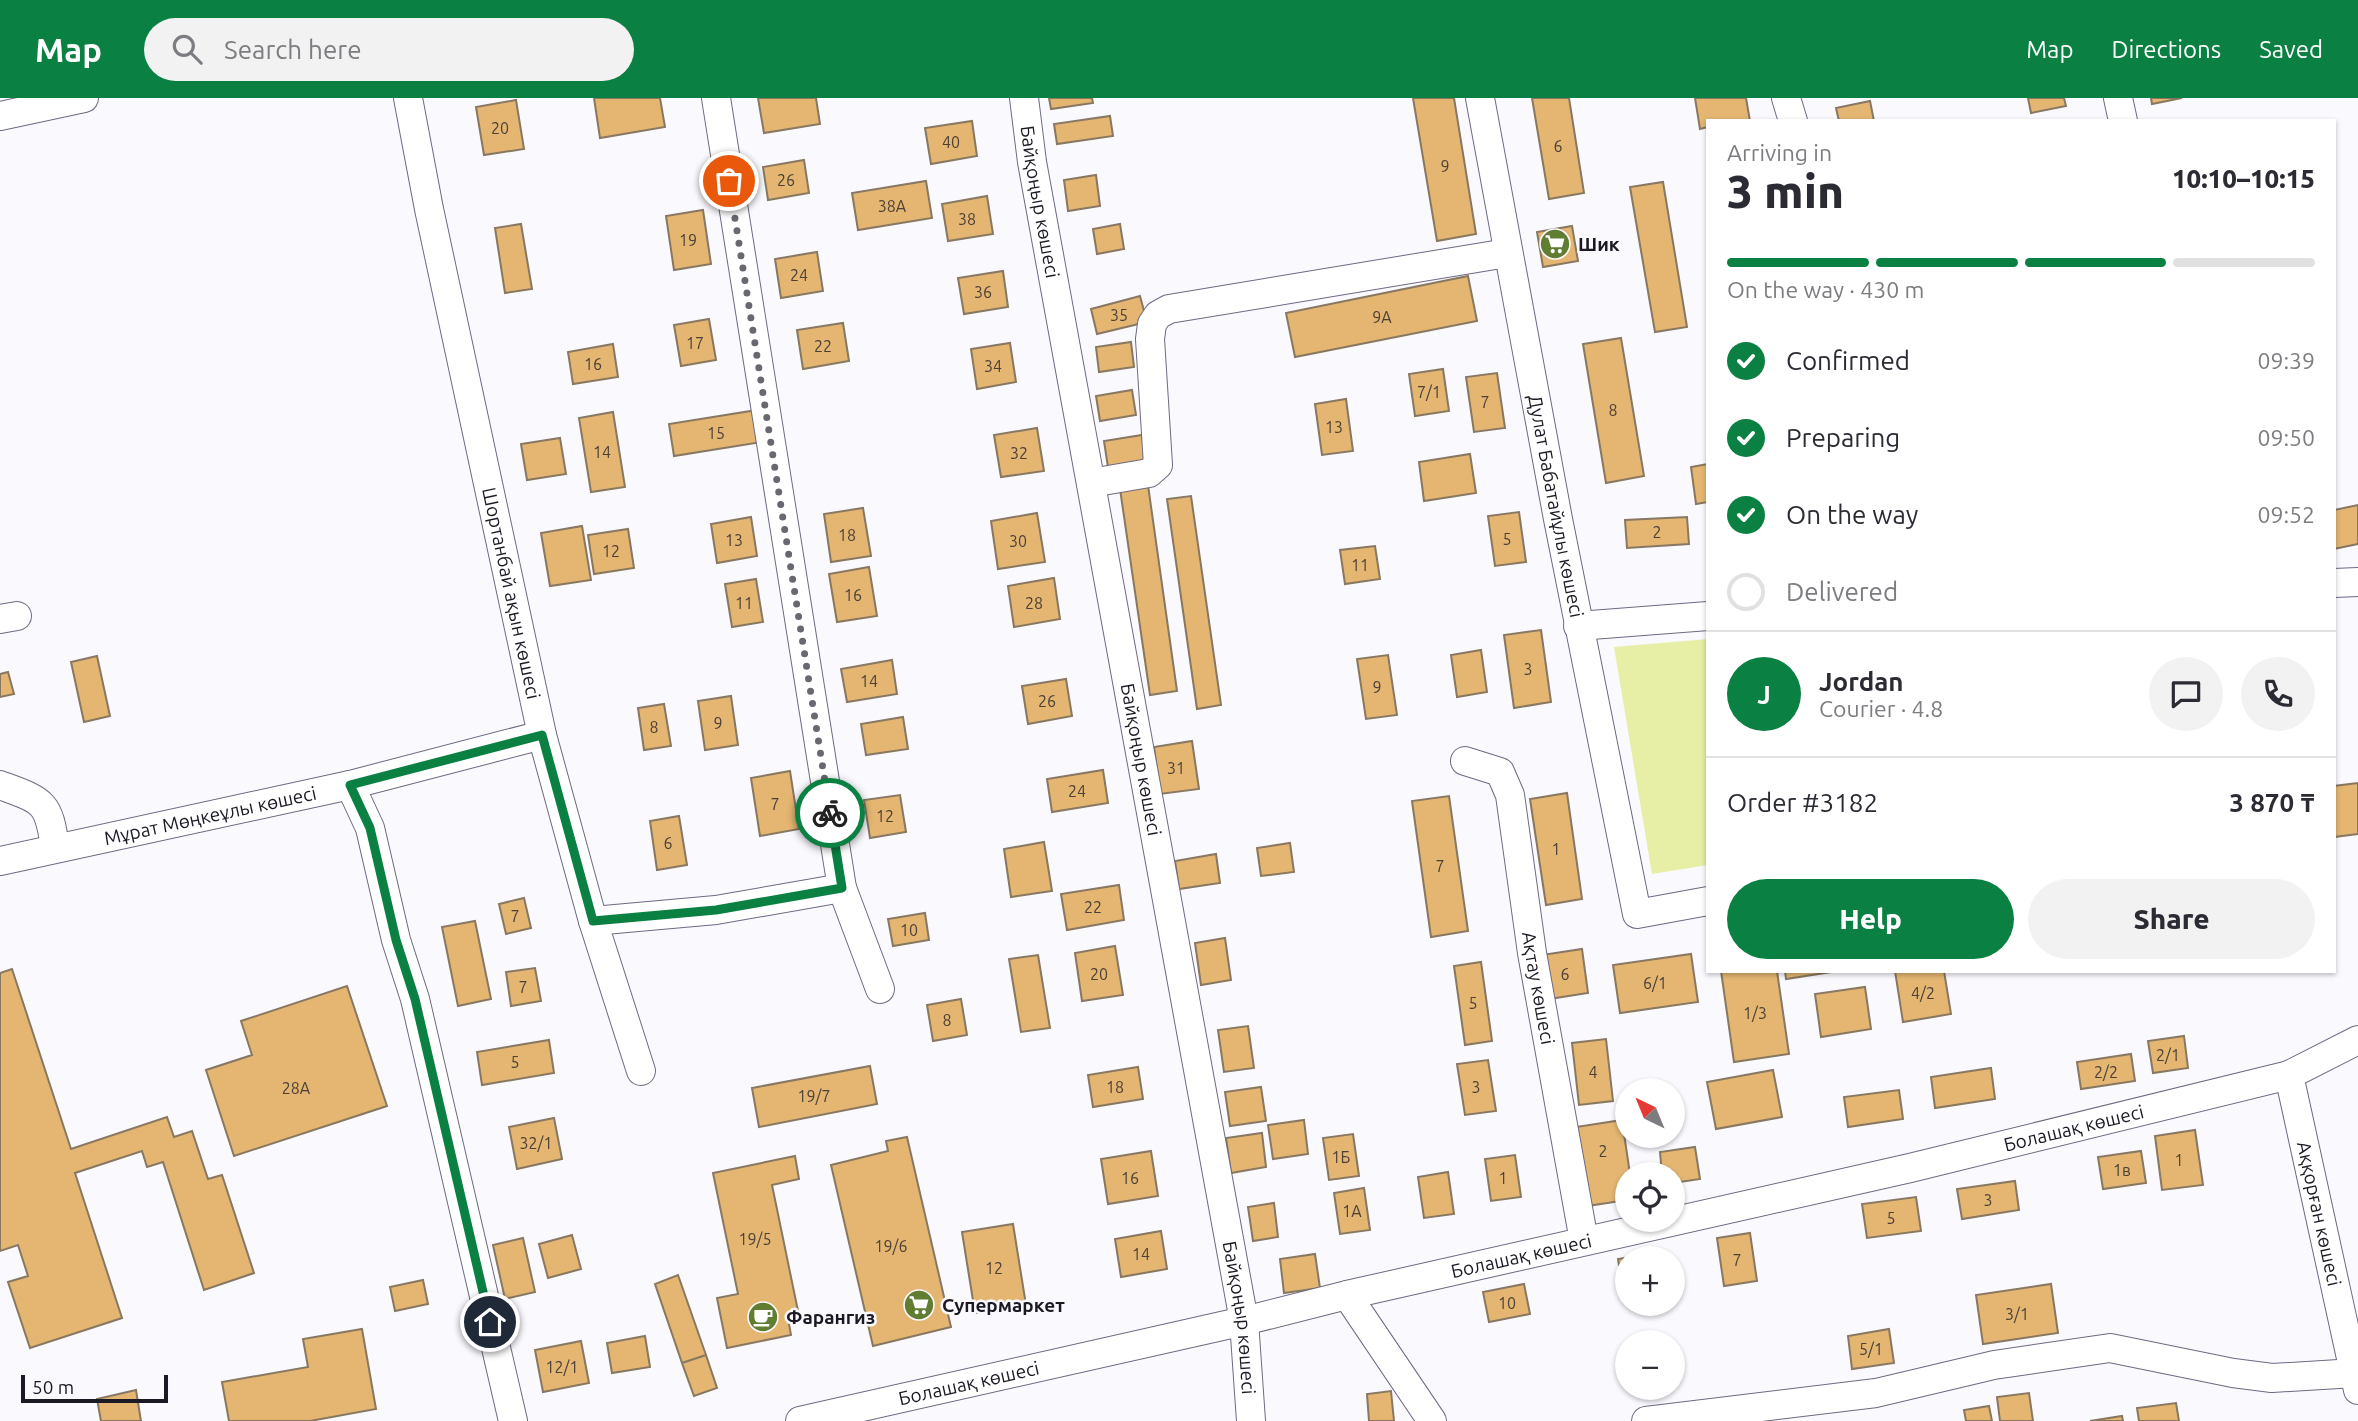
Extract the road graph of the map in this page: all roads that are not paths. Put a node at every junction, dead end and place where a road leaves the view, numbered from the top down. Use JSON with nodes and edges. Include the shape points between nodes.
{"nodes":[{"id":1,"x":85,"y":98,"type":"edge"},
{"id":2,"x":408,"y":98,"type":"edge"},
{"id":3,"x":716,"y":98,"type":"edge"},
{"id":4,"x":1024,"y":98,"type":"edge"},
{"id":5,"x":1480,"y":98,"type":"edge"},
{"id":6,"x":1786,"y":98,"type":"edge"},
{"id":7,"x":2118,"y":98,"type":"edge"},
{"id":8,"x":0,"y":116,"type":"edge"},
{"id":9,"x":1793,"y":119,"type":"edge"},
{"id":10,"x":2123,"y":119,"type":"edge"},
{"id":11,"x":1507,"y":254,"type":"junction"},
{"id":12,"x":1091,"y":483,"type":"junction"},
{"id":13,"x":2358,"y":582,"type":"edge"},
{"id":14,"x":2336,"y":583,"type":"edge"},
{"id":15,"x":1706,"y":616,"type":"edge"},
{"id":16,"x":1578,"y":626,"type":"junction"},
{"id":17,"x":542,"y":735,"type":"junction"},
{"id":18,"x":1465,"y":761,"type":"dead end"},
{"id":19,"x":0,"y":785,"type":"edge"},
{"id":20,"x":350,"y":785,"type":"junction"},
{"id":21,"x":55,"y":848,"type":"junction"},
{"id":22,"x":0,"y":861,"type":"edge"},
{"id":23,"x":842,"y":888,"type":"junction"},
{"id":24,"x":1706,"y":901,"type":"edge"},
{"id":25,"x":593,"y":921,"type":"junction"},
{"id":26,"x":880,"y":989,"type":"dead end"},
{"id":27,"x":2358,"y":1040,"type":"edge"},
{"id":28,"x":641,"y":1071,"type":"dead end"},
{"id":29,"x":2289,"y":1075,"type":"junction"},
{"id":30,"x":1584,"y":1241,"type":"junction"},
{"id":31,"x":1347,"y":1295,"type":"junction"},
{"id":32,"x":1244,"y":1321,"type":"junction"},
{"id":33,"x":2356,"y":1383,"type":"edge"},
{"id":34,"x":867,"y":1414,"type":"edge"},
{"id":35,"x":513,"y":1421,"type":"edge"},
{"id":36,"x":800,"y":1421,"type":"edge"},
{"id":37,"x":1251,"y":1421,"type":"edge"},
{"id":38,"x":1432,"y":1421,"type":"edge"},
{"id":39,"x":1646,"y":1421,"type":"edge"}],
"edges":[{"from":1,"to":8,"type":"street"},
{"from":2,"to":17,"type":"street","name":"Шортанбай ақын көшесі"},
{"from":3,"to":23,"type":"street"},
{"from":4,"to":12,"type":"street","name":"Байқоңыр көшесі"},
{"from":5,"to":11,"type":"street","name":"Дулат Бабатайұлы көшесі"},
{"from":6,"to":9,"type":"street"},
{"from":7,"to":10,"type":"street"},
{"from":11,"to":12,"type":"street","via":[[1181,307],[1158,315],[1150,339],[1158,465],[1149,473]]},
{"from":11,"to":16,"type":"street","name":"Дулат Бабатайұлы көшесі"},
{"from":12,"to":32,"type":"street","name":"Байқоңыр көшесі"},
{"from":13,"to":14,"type":"street"},
{"from":15,"to":16,"type":"street"},
{"from":16,"to":24,"type":"street","name":"Дулат Бабатайұлы көшесі","via":[[1637,914]]},
{"from":17,"to":20,"type":"street","name":"Мұрат Мөңкеұлы көшесі"},
{"from":17,"to":25,"type":"street","name":"Шортанбай ақын көшесі"},
{"from":18,"to":30,"type":"street","name":"Ақтау көшесі","via":[[1500,772],[1510,794],[1532,953]]},
{"from":19,"to":21,"type":"street","via":[[44,806],[52,822]]},
{"from":20,"to":21,"type":"street","name":"Мұрат Мөңкеұлы көшесі"},
{"from":20,"to":35,"type":"street","via":[[370,828],[415,999]]},
{"from":21,"to":22,"type":"street","name":"Мұрат Мөңкеұлы көшесі"},
{"from":23,"to":25,"type":"street","via":[[716,910]]},
{"from":23,"to":26,"type":"street"},
{"from":25,"to":28,"type":"street","name":"Шортанбай ақын көшесі"},
{"from":27,"to":29,"type":"street","name":"Болашақ көшесі"},
{"from":29,"to":30,"type":"street","name":"Болашақ көшесі","via":[[1910,1168]]},
{"from":29,"to":33,"type":"street","name":"Аққорған көшесі"},
{"from":30,"to":31,"type":"street","name":"Болашақ көшесі"},
{"from":31,"to":32,"type":"street","name":"Болашақ көшесі"},
{"from":31,"to":38,"type":"street"},
{"from":32,"to":34,"type":"street","name":"Болашақ көшесі"},
{"from":32,"to":37,"type":"street","name":"Байқоңыр көшесі"},
{"from":33,"to":39,"type":"street","via":[[2233,1373],[2110,1348],[1994,1365],[1876,1394]]},
{"from":34,"to":36,"type":"street","name":"Болашақ көшесі"}]}
